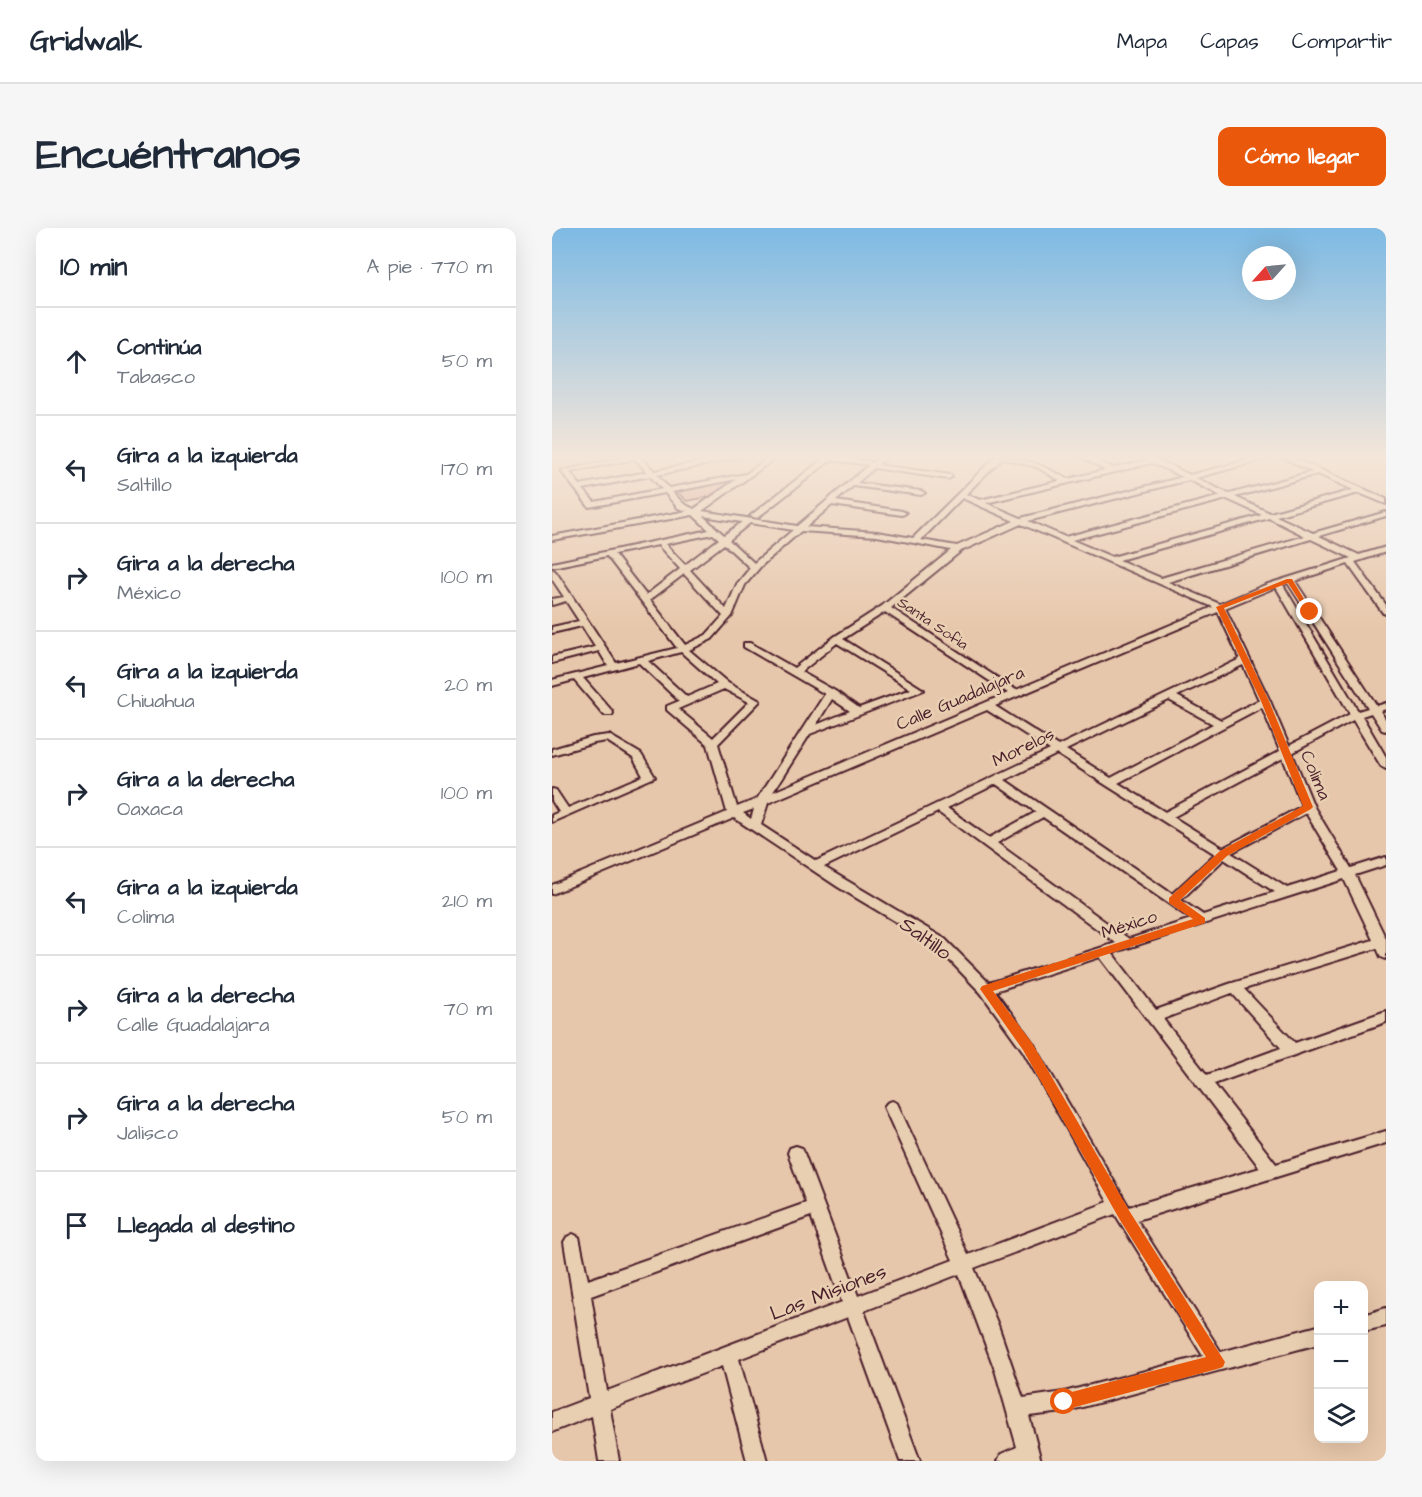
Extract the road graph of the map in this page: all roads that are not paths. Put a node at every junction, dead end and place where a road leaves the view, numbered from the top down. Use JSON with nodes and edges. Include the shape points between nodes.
{"nodes":[{"id":1,"x":639,"y":515,"type":"edge"},
{"id":2,"x":670,"y":515,"type":"edge"},
{"id":3,"x":702,"y":515,"type":"edge"},
{"id":4,"x":731,"y":515,"type":"edge"},
{"id":5,"x":756,"y":515,"type":"edge"},
{"id":6,"x":815,"y":515,"type":"edge"},
{"id":7,"x":941,"y":515,"type":"edge"},
{"id":8,"x":1005,"y":515,"type":"edge"},
{"id":9,"x":1045,"y":515,"type":"edge"},
{"id":10,"x":1158,"y":515,"type":"edge"},
{"id":11,"x":1269,"y":515,"type":"joint"},
{"id":12,"x":1384,"y":515,"type":"edge"},
{"id":13,"x":751,"y":518,"type":"junction"},
{"id":14,"x":1020,"y":521,"type":"junction"},
{"id":15,"x":802,"y":526,"type":"junction"},
{"id":16,"x":715,"y":531,"type":"junction"},
{"id":17,"x":552,"y":532,"type":"edge"},
{"id":18,"x":1312,"y":536,"type":"junction"},
{"id":19,"x":552,"y":538,"type":"edge"},
{"id":20,"x":724,"y":539,"type":"junction"},
{"id":21,"x":1064,"y":540,"type":"junction"},
{"id":22,"x":915,"y":541,"type":"junction"},
{"id":23,"x":659,"y":542,"type":"junction"},
{"id":24,"x":958,"y":549,"type":"junction"},
{"id":25,"x":1386,"y":549,"type":"edge"},
{"id":26,"x":609,"y":553,"type":"junction"},
{"id":27,"x":1354,"y":559,"type":"junction"},
{"id":28,"x":1111,"y":560,"type":"junction"},
{"id":29,"x":552,"y":565,"type":"edge"},
{"id":30,"x":754,"y":568,"type":"junction"},
{"id":31,"x":684,"y":570,"type":"junction"},
{"id":32,"x":553,"y":575,"type":"edge"},
{"id":33,"x":1290,"y":580,"type":"junction"},
{"id":34,"x":1161,"y":582,"type":"junction"},
{"id":35,"x":1278,"y":584,"type":"junction"},
{"id":36,"x":569,"y":598,"type":"junction"},
{"id":37,"x":645,"y":600,"type":"junction"},
{"id":38,"x":1383,"y":601,"type":"edge"},
{"id":39,"x":552,"y":602,"type":"edge"},
{"id":40,"x":1220,"y":607,"type":"junction"},
{"id":41,"x":885,"y":608,"type":"junction"},
{"id":42,"x":1386,"y":611,"type":"edge"},
{"id":43,"x":728,"y":616,"type":"junction"},
{"id":44,"x":585,"y":623,"type":"junction"},
{"id":45,"x":552,"y":630,"type":"edge"},
{"id":46,"x":837,"y":639,"type":"junction"},
{"id":47,"x":747,"y":645,"type":"dead end"},
{"id":48,"x":601,"y":648,"type":"junction"},
{"id":49,"x":683,"y":649,"type":"junction"},
{"id":50,"x":552,"y":660,"type":"edge"},
{"id":51,"x":1245,"y":660,"type":"junction"},
{"id":52,"x":642,"y":661,"type":"junction"},
{"id":53,"x":614,"y":668,"type":"junction"},
{"id":54,"x":794,"y":672,"type":"junction"},
{"id":55,"x":578,"y":677,"type":"junction"},
{"id":56,"x":552,"y":683,"type":"edge"},
{"id":57,"x":724,"y":685,"type":"junction"},
{"id":58,"x":831,"y":693,"type":"junction"},
{"id":59,"x":1014,"y":693,"type":"junction"},
{"id":60,"x":1169,"y":696,"type":"junction"},
{"id":61,"x":685,"y":701,"type":"junction"},
{"id":62,"x":1265,"y":701,"type":"junction"},
{"id":63,"x":986,"y":705,"type":"junction"},
{"id":64,"x":1381,"y":708,"type":"edge"},
{"id":65,"x":858,"y":712,"type":"junction"},
{"id":66,"x":608,"y":713,"type":"dead end"},
{"id":67,"x":1355,"y":715,"type":"junction"},
{"id":68,"x":1221,"y":724,"type":"junction"},
{"id":69,"x":1386,"y":728,"type":"edge"},
{"id":70,"x":806,"y":732,"type":"junction"},
{"id":71,"x":713,"y":744,"type":"junction"},
{"id":72,"x":1057,"y":749,"type":"junction"},
{"id":73,"x":552,"y":752,"type":"edge"},
{"id":74,"x":1287,"y":752,"type":"junction"},
{"id":75,"x":1386,"y":766,"type":"edge"},
{"id":76,"x":996,"y":779,"type":"junction"},
{"id":77,"x":1110,"y":783,"type":"junction"},
{"id":78,"x":552,"y":792,"type":"edge"},
{"id":79,"x":763,"y":799,"type":"junction"},
{"id":80,"x":939,"y":807,"type":"junction"},
{"id":81,"x":1308,"y":807,"type":"junction"},
{"id":82,"x":560,"y":810,"type":"edge"},
{"id":83,"x":733,"y":812,"type":"junction"},
{"id":84,"x":1044,"y":812,"type":"junction"},
{"id":85,"x":1165,"y":817,"type":"junction"},
{"id":86,"x":552,"y":819,"type":"edge"},
{"id":87,"x":756,"y":826,"type":"junction"},
{"id":88,"x":988,"y":843,"type":"junction"},
{"id":89,"x":1223,"y":853,"type":"junction"},
{"id":90,"x":1386,"y":861,"type":"edge"},
{"id":91,"x":816,"y":866,"type":"junction"},
{"id":92,"x":1348,"y":873,"type":"junction"},
{"id":93,"x":552,"y":890,"type":"edge"},
{"id":94,"x":1286,"y":893,"type":"junction"},
{"id":95,"x":1173,"y":901,"type":"junction"},
{"id":96,"x":1201,"y":920,"type":"junction"},
{"id":97,"x":1127,"y":944,"type":"junction"},
{"id":98,"x":1383,"y":948,"type":"edge"},
{"id":99,"x":1103,"y":951,"type":"junction"},
{"id":100,"x":1234,"y":987,"type":"junction"},
{"id":101,"x":986,"y":989,"type":"junction"},
{"id":102,"x":1386,"y":1016,"type":"edge"},
{"id":103,"x":1154,"y":1017,"type":"junction"},
{"id":104,"x":1292,"y":1050,"type":"junction"},
{"id":105,"x":1203,"y":1082,"type":"junction"},
{"id":106,"x":892,"y":1107,"type":"dead end"},
{"id":107,"x":1386,"y":1137,"type":"edge"},
{"id":108,"x":796,"y":1154,"type":"dead end"},
{"id":109,"x":1272,"y":1172,"type":"junction"},
{"id":110,"x":816,"y":1207,"type":"junction"},
{"id":111,"x":1122,"y":1211,"type":"junction"},
{"id":112,"x":573,"y":1242,"type":"dead end"},
{"id":113,"x":965,"y":1264,"type":"junction"},
{"id":114,"x":581,"y":1291,"type":"junction"},
{"id":115,"x":853,"y":1306,"type":"junction"},
{"id":116,"x":1386,"y":1317,"type":"edge"},
{"id":117,"x":1368,"y":1322,"type":"edge"},
{"id":118,"x":1314,"y":1336,"type":"edge"},
{"id":119,"x":728,"y":1354,"type":"junction"},
{"id":120,"x":1217,"y":1362,"type":"junction"},
{"id":121,"x":599,"y":1404,"type":"junction"},
{"id":122,"x":1019,"y":1408,"type":"junction"},
{"id":123,"x":552,"y":1422,"type":"edge"},
{"id":124,"x":1030,"y":1456,"type":"edge"},
{"id":125,"x":609,"y":1461,"type":"edge"},
{"id":126,"x":757,"y":1461,"type":"edge"},
{"id":127,"x":910,"y":1461,"type":"edge"},
{"id":128,"x":1008,"y":1461,"type":"edge"}],
"edges":[{"from":1,"to":17,"type":"street"},
{"from":2,"to":19,"type":"street"},
{"from":3,"to":16,"type":"street"},
{"from":4,"to":13,"type":"street"},
{"from":5,"to":13,"type":"street"},
{"from":6,"to":15,"type":"street"},
{"from":7,"to":22,"type":"street"},
{"from":8,"to":14,"type":"street"},
{"from":9,"to":14,"type":"street","name":"Santa Sofia"},
{"from":10,"to":21,"type":"street"},
{"from":11,"to":18,"type":"street"},
{"from":11,"to":28,"type":"street"},
{"from":12,"to":18,"type":"street"},
{"from":13,"to":15,"type":"street"},
{"from":13,"to":20,"type":"street"},
{"from":14,"to":21,"type":"street"},
{"from":14,"to":24,"type":"street","name":"Santa Sofia"},
{"from":15,"to":22,"type":"street"},
{"from":15,"to":30,"type":"street"},
{"from":16,"to":20,"type":"street"},
{"from":16,"to":23,"type":"street"},
{"from":18,"to":27,"type":"street"},
{"from":18,"to":34,"type":"street"},
{"from":20,"to":30,"type":"street"},
{"from":20,"to":31,"type":"street"},
{"from":21,"to":28,"type":"street"},
{"from":22,"to":24,"type":"street"},
{"from":23,"to":26,"type":"street"},
{"from":23,"to":31,"type":"street"},
{"from":24,"to":41,"type":"street","name":"Santa Sofia"},
{"from":25,"to":27,"type":"street","name":"Calle Guadalajara"},
{"from":26,"to":29,"type":"street"},
{"from":26,"to":37,"type":"street"},
{"from":27,"to":33,"type":"street","name":"Calle Guadalajara"},
{"from":27,"to":38,"type":"street"},
{"from":28,"to":34,"type":"street"},
{"from":30,"to":43,"type":"street","via":[[741,584]]},
{"from":31,"to":37,"type":"street"},
{"from":31,"to":43,"type":"street"},
{"from":32,"to":36,"type":"street"},
{"from":33,"to":35,"type":"street","name":"Calle Guadalajara"},
{"from":33,"to":64,"type":"street"},
{"from":34,"to":40,"type":"street"},
{"from":35,"to":40,"type":"street","name":"Calle Guadalajara"},
{"from":35,"to":67,"type":"street"},
{"from":36,"to":39,"type":"street"},
{"from":36,"to":44,"type":"street"},
{"from":37,"to":49,"type":"street"},
{"from":38,"to":42,"type":"street"},
{"from":40,"to":51,"type":"street","name":"Colima"},
{"from":40,"to":59,"type":"street","name":"Calle Guadalajara"},
{"from":41,"to":46,"type":"street"},
{"from":41,"to":59,"type":"street","name":"Santa Sofia"},
{"from":43,"to":49,"type":"street","via":[[709,637]]},
{"from":44,"to":45,"type":"street"},
{"from":44,"to":48,"type":"street"},
{"from":46,"to":54,"type":"street"},
{"from":46,"to":65,"type":"street","via":[[919,690]]},
{"from":47,"to":54,"type":"street"},
{"from":48,"to":50,"type":"street"},
{"from":48,"to":53,"type":"street"},
{"from":49,"to":52,"type":"street"},
{"from":49,"to":57,"type":"street"},
{"from":51,"to":60,"type":"street","name":"Morelos"},
{"from":51,"to":62,"type":"street","name":"Colima"},
{"from":52,"to":53,"type":"street"},
{"from":52,"to":61,"type":"street"},
{"from":53,"to":55,"type":"street"},
{"from":54,"to":58,"type":"street"},
{"from":55,"to":56,"type":"street"},
{"from":55,"to":66,"type":"street"},
{"from":57,"to":61,"type":"street"},
{"from":57,"to":71,"type":"street","via":[[755,701]]},
{"from":58,"to":65,"type":"street"},
{"from":58,"to":70,"type":"street"},
{"from":59,"to":63,"type":"street","name":"Calle Guadalajara"},
{"from":60,"to":68,"type":"street"},
{"from":60,"to":72,"type":"street","name":"Morelos"},
{"from":61,"to":71,"type":"street","via":[[671,708]]},
{"from":62,"to":68,"type":"street"},
{"from":62,"to":74,"type":"street","name":"Colima"},
{"from":63,"to":72,"type":"street"},
{"from":63,"to":79,"type":"street","name":"Calle Guadalajara"},
{"from":64,"to":67,"type":"street"},
{"from":64,"to":69,"type":"street"},
{"from":65,"to":70,"type":"street"},
{"from":67,"to":74,"type":"street"},
{"from":67,"to":75,"type":"street"},
{"from":68,"to":77,"type":"street"},
{"from":70,"to":79,"type":"street"},
{"from":71,"to":83,"type":"street"},
{"from":72,"to":76,"type":"street","name":"Morelos"},
{"from":72,"to":77,"type":"street"},
{"from":73,"to":82,"type":"street","via":[[609,738],[637,756],[649,777]]},
{"from":74,"to":81,"type":"street","name":"Colima"},
{"from":74,"to":85,"type":"street"},
{"from":76,"to":80,"type":"street","name":"Morelos"},
{"from":76,"to":84,"type":"street"},
{"from":77,"to":85,"type":"street"},
{"from":78,"to":82,"type":"street"},
{"from":79,"to":83,"type":"street","name":"Calle Guadalajara"},
{"from":79,"to":87,"type":"street"},
{"from":80,"to":88,"type":"street"},
{"from":80,"to":91,"type":"street","name":"Morelos"},
{"from":81,"to":89,"type":"street"},
{"from":81,"to":92,"type":"street","name":"Colima"},
{"from":82,"to":86,"type":"street"},
{"from":83,"to":87,"type":"street","name":"Saltillo"},
{"from":83,"to":93,"type":"street","name":"Calle Guadalajara"},
{"from":84,"to":88,"type":"street"},
{"from":84,"to":95,"type":"street"},
{"from":85,"to":89,"type":"street"},
{"from":87,"to":91,"type":"street","name":"Saltillo"},
{"from":88,"to":97,"type":"street"},
{"from":89,"to":94,"type":"street"},
{"from":89,"to":95,"type":"street"},
{"from":90,"to":92,"type":"street","name":"México"},
{"from":91,"to":101,"type":"street","name":"Saltillo","via":[[940,942]]},
{"from":92,"to":94,"type":"street","name":"México"},
{"from":92,"to":98,"type":"street","name":"Colima"},
{"from":94,"to":96,"type":"street","name":"México"},
{"from":95,"to":96,"type":"street"},
{"from":96,"to":97,"type":"street","name":"México"},
{"from":97,"to":99,"type":"street","name":"México"},
{"from":98,"to":100,"type":"street"},
{"from":99,"to":101,"type":"street","name":"México"},
{"from":99,"to":103,"type":"street"},
{"from":100,"to":103,"type":"street"},
{"from":100,"to":104,"type":"street"},
{"from":101,"to":111,"type":"street","name":"Saltillo","via":[[1028,1047]]},
{"from":102,"to":104,"type":"street"},
{"from":103,"to":105,"type":"street"},
{"from":104,"to":105,"type":"street"},
{"from":105,"to":109,"type":"street"},
{"from":106,"to":113,"type":"street"},
{"from":107,"to":109,"type":"street","name":"Las Misiones"},
{"from":108,"to":110,"type":"street"},
{"from":109,"to":111,"type":"street","name":"Las Misiones"},
{"from":110,"to":114,"type":"street"},
{"from":110,"to":115,"type":"street"},
{"from":111,"to":113,"type":"street","name":"Las Misiones"},
{"from":111,"to":120,"type":"street","name":"Saltillo"},
{"from":112,"to":114,"type":"street"},
{"from":113,"to":115,"type":"street","name":"Las Misiones"},
{"from":113,"to":122,"type":"street"},
{"from":114,"to":121,"type":"street"},
{"from":115,"to":119,"type":"street","name":"Las Misiones"},
{"from":115,"to":127,"type":"street"},
{"from":116,"to":117,"type":"street"},
{"from":118,"to":120,"type":"street"},
{"from":119,"to":121,"type":"street","name":"Las Misiones"},
{"from":119,"to":126,"type":"street"},
{"from":120,"to":122,"type":"street","via":[[1064,1402]]},
{"from":121,"to":123,"type":"street","name":"Las Misiones"},
{"from":121,"to":125,"type":"street"},
{"from":122,"to":124,"type":"street"},
{"from":124,"to":128,"type":"street"}]}
